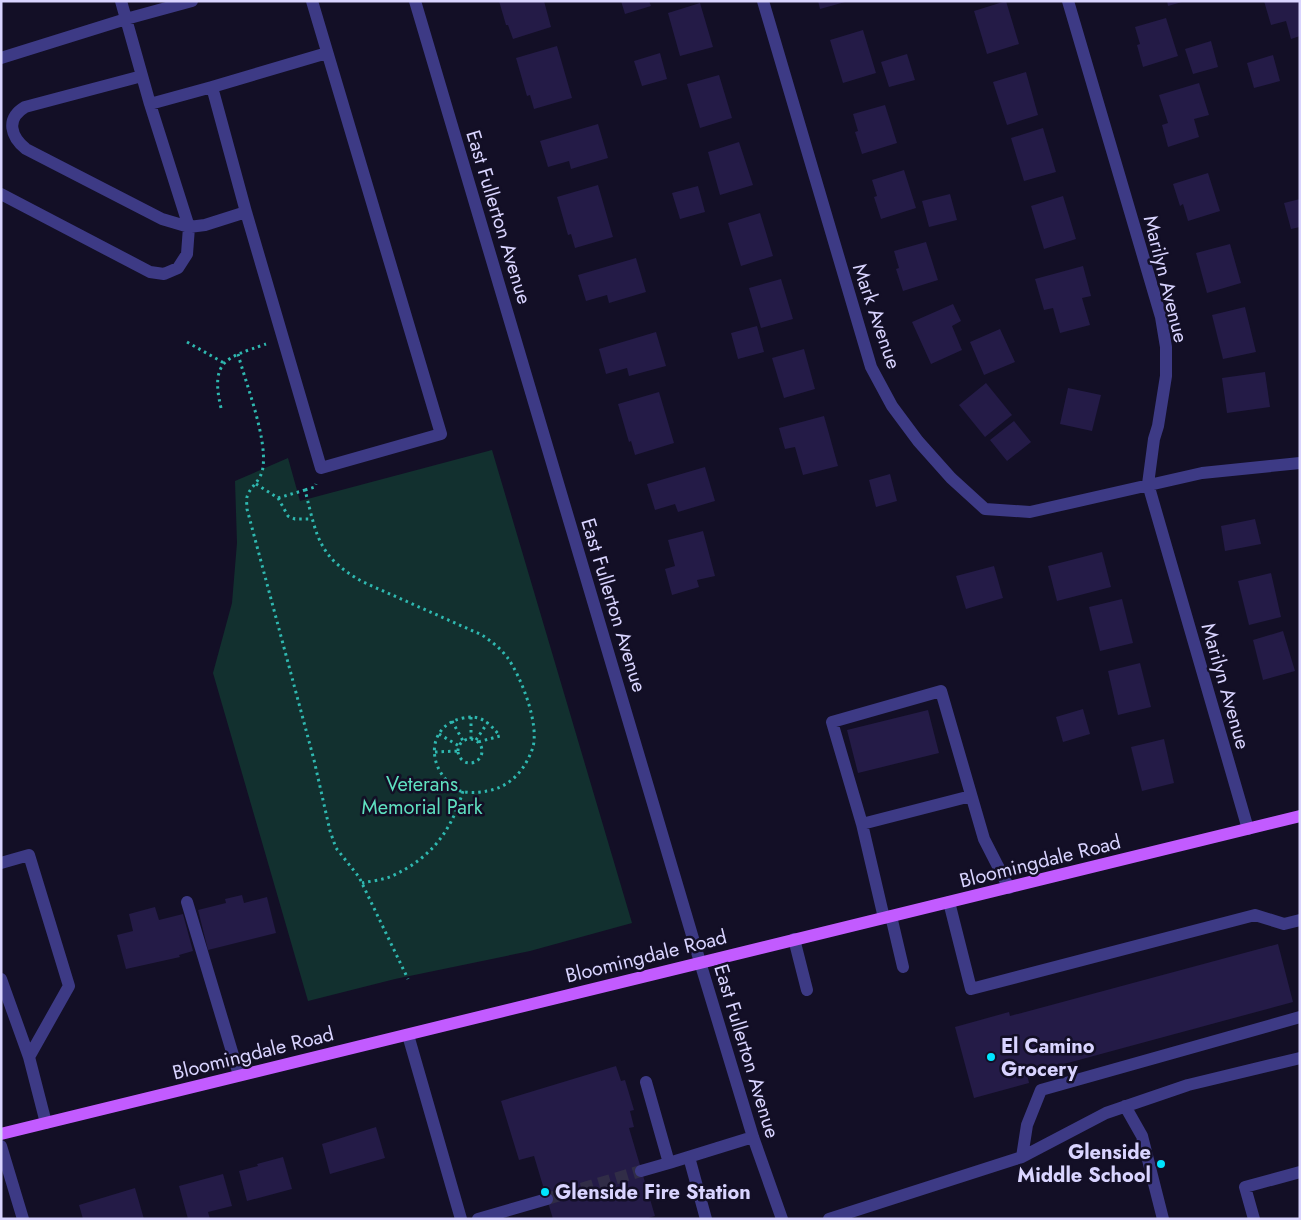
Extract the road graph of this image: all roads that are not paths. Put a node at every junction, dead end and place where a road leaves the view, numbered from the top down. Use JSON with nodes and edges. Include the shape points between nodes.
{"nodes":[{"id":1,"x":121,"y":1,"type":"edge"},
{"id":2,"x":192,"y":1,"type":"edge"},
{"id":3,"x":312,"y":1,"type":"edge"},
{"id":4,"x":415,"y":1,"type":"edge"},
{"id":5,"x":763,"y":1,"type":"edge"},
{"id":6,"x":1068,"y":1,"type":"edge"},
{"id":7,"x":126,"y":19,"type":"junction"},
{"id":8,"x":327,"y":53,"type":"junction"},
{"id":9,"x":1,"y":58,"type":"edge"},
{"id":10,"x":142,"y":76,"type":"junction"},
{"id":11,"x":212,"y":87,"type":"junction"},
{"id":12,"x":150,"y":104,"type":"junction"},
{"id":13,"x":1,"y":194,"type":"edge"},
{"id":14,"x":246,"y":212,"type":"junction"},
{"id":15,"x":189,"y":227,"type":"junction"},
{"id":16,"x":1300,"y":463,"type":"edge"},
{"id":17,"x":1148,"y":484,"type":"junction"},
{"id":18,"x":971,"y":796,"type":"junction"},
{"id":19,"x":1300,"y":816,"type":"edge"},
{"id":20,"x":862,"y":824,"type":"junction"},
{"id":21,"x":1248,"y":829,"type":"junction"},
{"id":22,"x":1,"y":863,"type":"edge"},
{"id":23,"x":1008,"y":888,"type":"junction"},
{"id":24,"x":187,"y":902,"type":"dead end"},
{"id":25,"x":949,"y":902,"type":"junction"},
{"id":26,"x":888,"y":917,"type":"junction"},
{"id":27,"x":1300,"y":920,"type":"edge"},
{"id":28,"x":794,"y":939,"type":"junction"},
{"id":29,"x":700,"y":962,"type":"junction"},
{"id":30,"x":903,"y":967,"type":"dead end"},
{"id":31,"x":1,"y":979,"type":"edge"},
{"id":32,"x":807,"y":990,"type":"dead end"},
{"id":33,"x":1300,"y":1017,"type":"edge"},
{"id":34,"x":408,"y":1035,"type":"junction"},
{"id":35,"x":29,"y":1058,"type":"junction"},
{"id":36,"x":1300,"y":1058,"type":"edge"},
{"id":37,"x":239,"y":1075,"type":"junction"},
{"id":38,"x":646,"y":1082,"type":"dead end"},
{"id":39,"x":1125,"y":1106,"type":"junction"},
{"id":40,"x":46,"y":1123,"type":"junction"},
{"id":41,"x":1,"y":1134,"type":"edge"},
{"id":42,"x":753,"y":1137,"type":"junction"},
{"id":43,"x":1,"y":1146,"type":"edge"},
{"id":44,"x":689,"y":1157,"type":"junction"},
{"id":45,"x":1022,"y":1157,"type":"junction"},
{"id":46,"x":669,"y":1163,"type":"junction"},
{"id":47,"x":641,"y":1171,"type":"tunnel mouth"},
{"id":48,"x":1300,"y":1172,"type":"edge"},
{"id":49,"x":547,"y":1199,"type":"tunnel mouth"},
{"id":50,"x":500,"y":1216,"type":"edge"},
{"id":51,"x":23,"y":1219,"type":"edge"},
{"id":52,"x":460,"y":1219,"type":"edge"},
{"id":53,"x":478,"y":1219,"type":"edge"},
{"id":54,"x":706,"y":1219,"type":"edge"},
{"id":55,"x":782,"y":1219,"type":"edge"},
{"id":56,"x":829,"y":1219,"type":"edge"},
{"id":57,"x":1163,"y":1219,"type":"edge"},
{"id":58,"x":1254,"y":1219,"type":"edge"}],
"edges":[{"from":1,"to":7,"type":"street"},
{"from":2,"to":7,"type":"street"},
{"from":3,"to":8,"type":"street"},
{"from":4,"to":29,"type":"street","name":"East Fullerton Avenue"},
{"from":5,"to":17,"type":"street","name":"Mark Avenue","via":[[871,367],[892,406],[918,441],[951,478],[986,509],[1030,512]]},
{"from":6,"to":17,"type":"street","name":"Marilyn Avenue","via":[[1161,318],[1166,347],[1166,376]]},
{"from":7,"to":9,"type":"street"},
{"from":7,"to":10,"type":"street"},
{"from":8,"to":11,"type":"street"},
{"from":8,"to":14,"type":"street","via":[[441,434],[321,468]]},
{"from":10,"to":12,"type":"street"},
{"from":10,"to":15,"type":"street","via":[[25,107],[13,119],[14,134],[26,149],[162,219]]},
{"from":11,"to":12,"type":"street"},
{"from":11,"to":14,"type":"street"},
{"from":12,"to":15,"type":"street"},
{"from":13,"to":15,"type":"street","via":[[150,272],[164,274],[178,268],[187,254]]},
{"from":14,"to":15,"type":"street"},
{"from":16,"to":17,"type":"street","name":"Mark Avenue","via":[[1202,473]]},
{"from":17,"to":21,"type":"street","name":"Marilyn Avenue"},
{"from":18,"to":20,"type":"street"},
{"from":18,"to":20,"type":"street","via":[[941,691],[832,722]]},
{"from":18,"to":23,"type":"street","via":[[984,839]]},
{"from":19,"to":21,"type":"main road","name":"Bloomingdale Road"},
{"from":20,"to":26,"type":"street"},
{"from":21,"to":23,"type":"main road","name":"Bloomingdale Road"},
{"from":22,"to":35,"type":"street","via":[[29,856],[69,986]]},
{"from":23,"to":25,"type":"main road","name":"Bloomingdale Road"},
{"from":24,"to":37,"type":"street"},
{"from":25,"to":26,"type":"main road","name":"Bloomingdale Road"},
{"from":25,"to":27,"type":"street","via":[[971,989],[1256,915],[1284,924]]},
{"from":26,"to":28,"type":"main road","name":"Bloomingdale Road"},
{"from":26,"to":30,"type":"street"},
{"from":28,"to":29,"type":"main road","name":"Bloomingdale Road"},
{"from":28,"to":32,"type":"street"},
{"from":29,"to":34,"type":"main road","name":"Bloomingdale Road"},
{"from":29,"to":42,"type":"street","name":"East Fullerton Avenue"},
{"from":31,"to":35,"type":"street"},
{"from":33,"to":45,"type":"street","via":[[1042,1090],[1027,1125]]},
{"from":34,"to":37,"type":"main road","name":"Bloomingdale Road"},
{"from":34,"to":52,"type":"street"},
{"from":35,"to":40,"type":"street"},
{"from":36,"to":39,"type":"street","via":[[1188,1085]]},
{"from":37,"to":40,"type":"main road","name":"Bloomingdale Road"},
{"from":38,"to":46,"type":"street"},
{"from":39,"to":45,"type":"street"},
{"from":39,"to":57,"type":"street","via":[[1142,1136]]},
{"from":40,"to":41,"type":"main road","name":"Bloomingdale Road"},
{"from":42,"to":44,"type":"street"},
{"from":42,"to":55,"type":"street","name":"East Fullerton Avenue"},
{"from":43,"to":51,"type":"street"},
{"from":44,"to":46,"type":"street"},
{"from":44,"to":54,"type":"street"},
{"from":45,"to":56,"type":"street"},
{"from":46,"to":47,"type":"street"},
{"from":48,"to":58,"type":"street","via":[[1245,1187]]},
{"from":49,"to":50,"type":"street"},
{"from":50,"to":53,"type":"street"}]}
